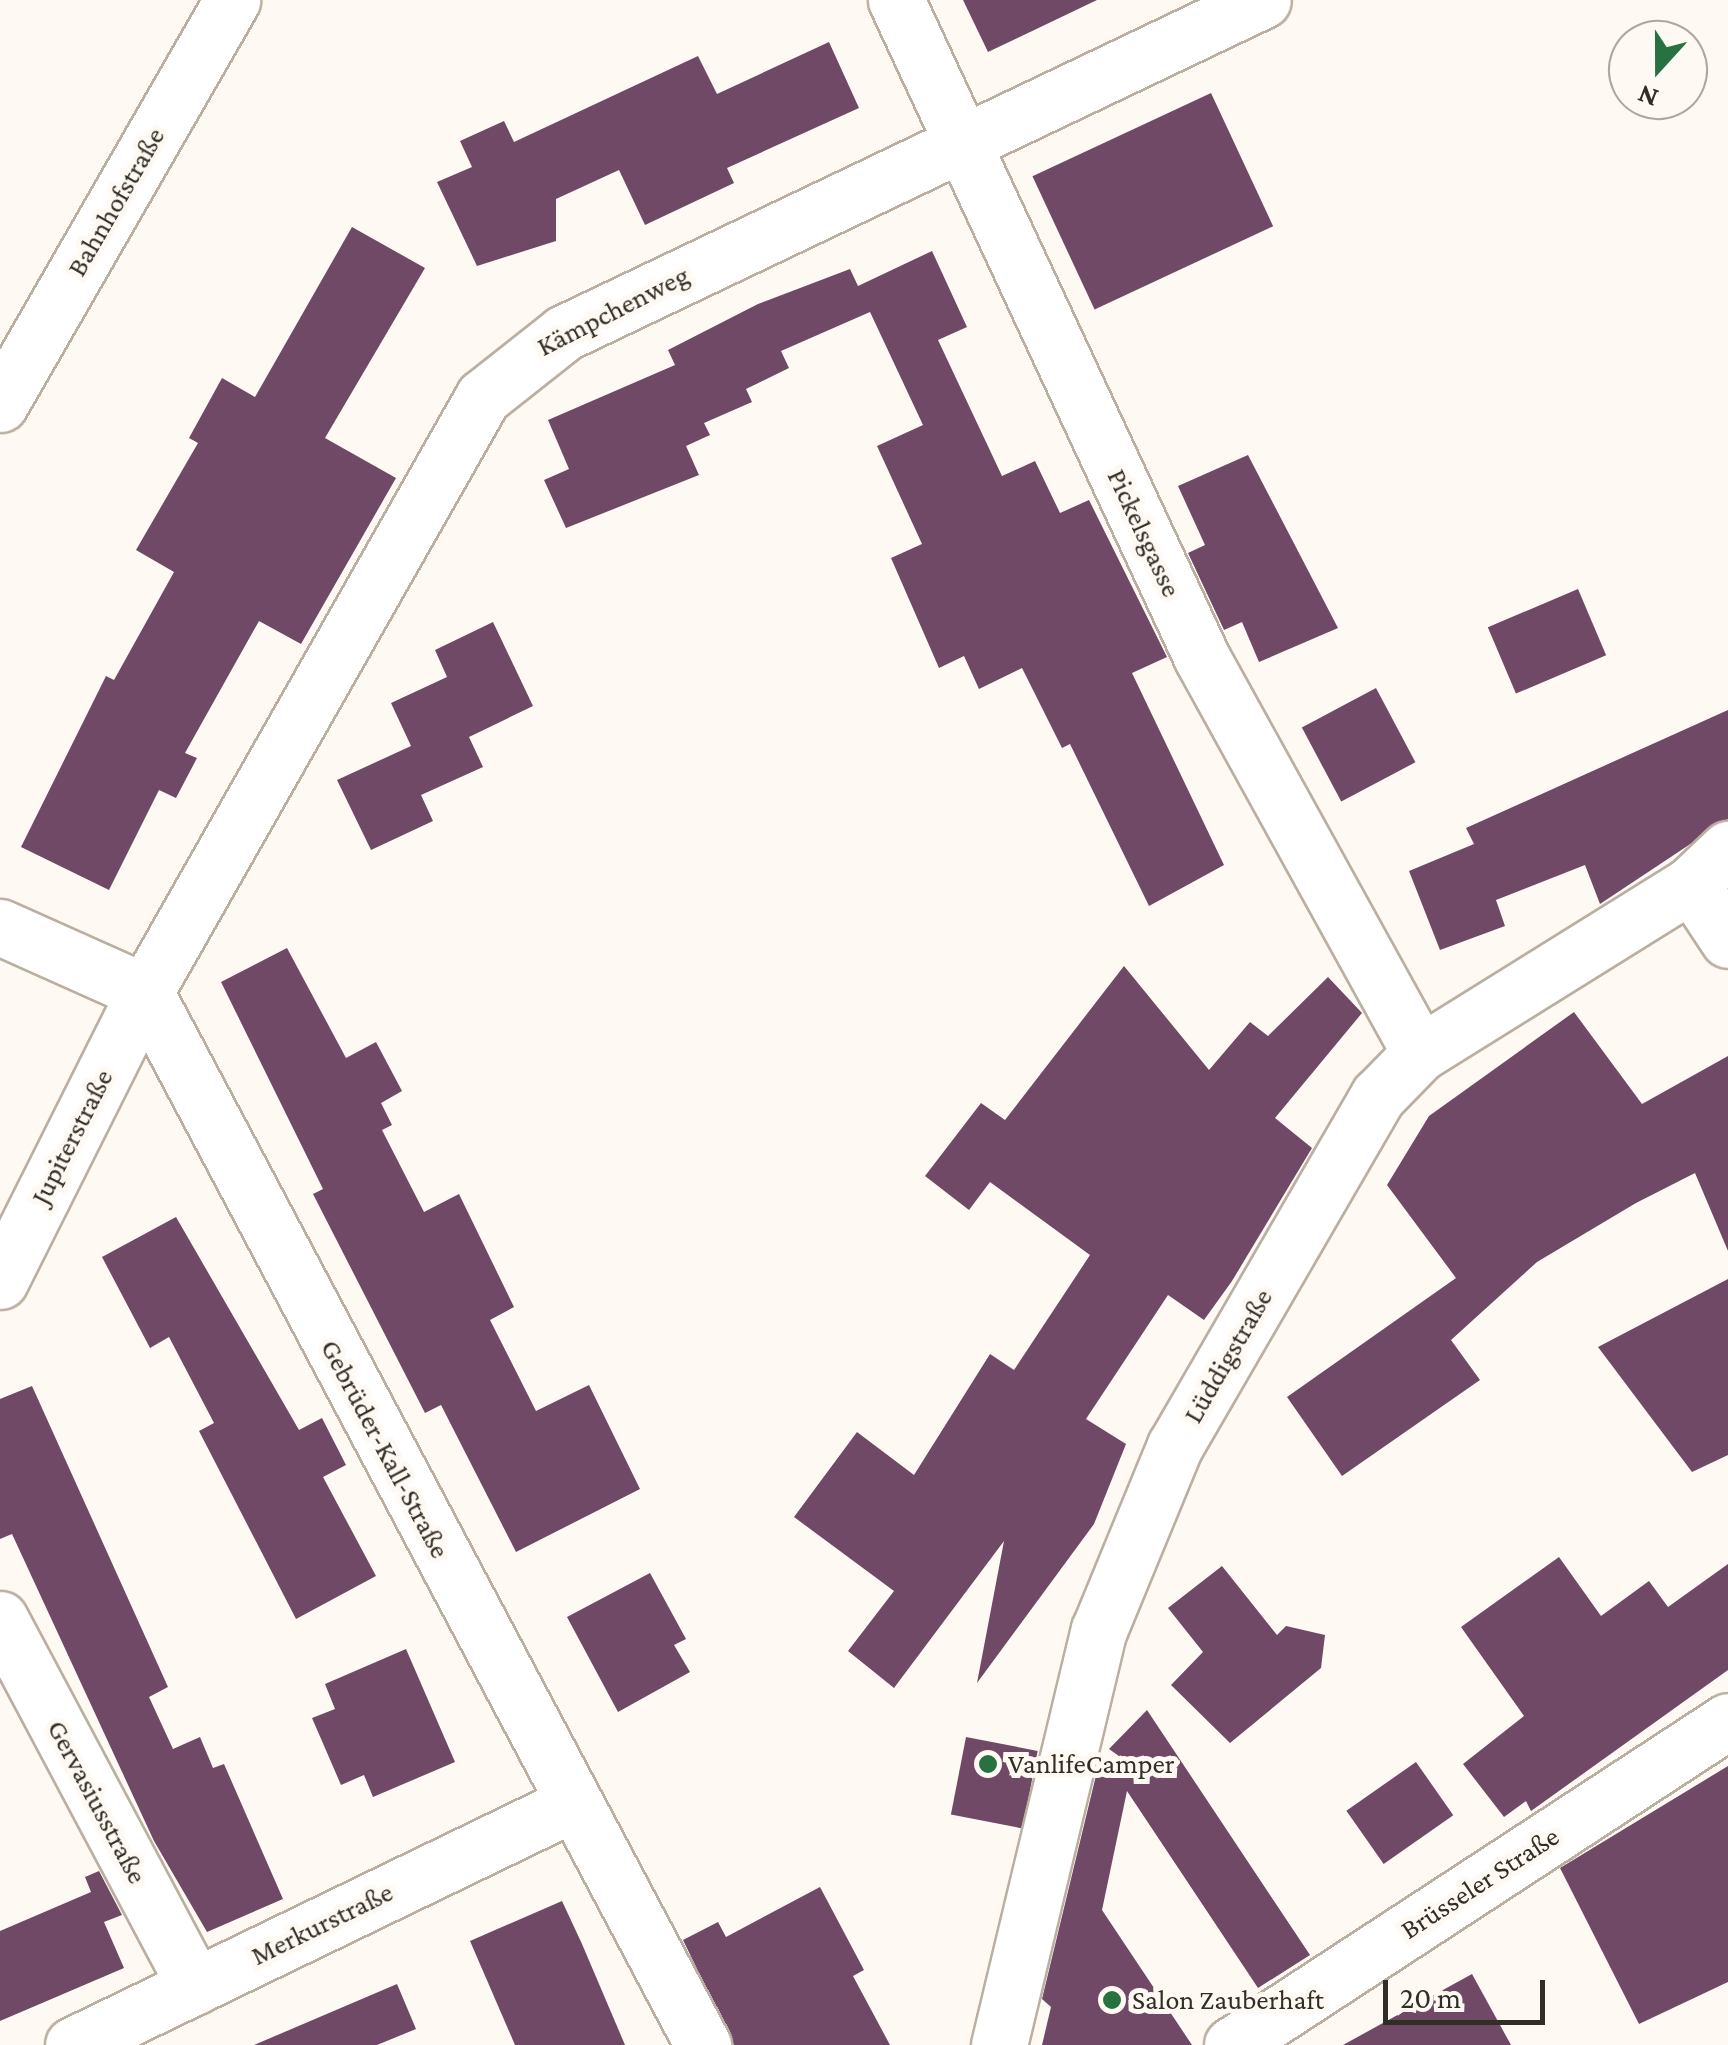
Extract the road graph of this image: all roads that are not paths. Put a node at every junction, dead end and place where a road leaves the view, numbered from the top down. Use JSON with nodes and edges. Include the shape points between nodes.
{"nodes":[{"id":1,"x":232,"y":0,"type":"edge"},
{"id":2,"x":896,"y":0,"type":"edge"},
{"id":3,"x":1263,"y":0,"type":"edge"},
{"id":4,"x":961,"y":138,"type":"junction"},
{"id":5,"x":0,"y":404,"type":"edge"},
{"id":6,"x":1710,"y":866,"type":"edge"},
{"id":7,"x":0,"y":926,"type":"edge"},
{"id":8,"x":1728,"y":940,"type":"edge"},
{"id":9,"x":144,"y":992,"type":"junction"},
{"id":10,"x":1420,"y":1053,"type":"junction"},
{"id":11,"x":0,"y":1281,"type":"edge"},
{"id":12,"x":0,"y":1619,"type":"edge"},
{"id":13,"x":1728,"y":1721,"type":"edge"},
{"id":14,"x":572,"y":1804,"type":"junction"},
{"id":15,"x":194,"y":1986,"type":"junction"},
{"id":16,"x":73,"y":2045,"type":"edge"},
{"id":17,"x":703,"y":2045,"type":"edge"},
{"id":18,"x":999,"y":2045,"type":"edge"},
{"id":19,"x":1232,"y":2045,"type":"edge"}],
"edges":[{"from":1,"to":5,"type":"street","name":"Bahnhofstraße"},
{"from":2,"to":4,"type":"street","name":"Pickelsgasse"},
{"from":3,"to":4,"type":"street","name":"Kämpchenweg"},
{"from":4,"to":9,"type":"street","name":"Kämpchenweg","via":[[564,334],[483,397]]},
{"from":4,"to":10,"type":"street","name":"Pickelsgasse","via":[[1202,658]]},
{"from":6,"to":8,"type":"street"},
{"from":6,"to":10,"type":"street","name":"Lüddigstraße"},
{"from":7,"to":9,"type":"street"},
{"from":9,"to":11,"type":"street","name":"Jupiterstraße"},
{"from":9,"to":14,"type":"street","name":"Gebrüder-Kall-Straße"},
{"from":10,"to":18,"type":"street","name":"Lüddigstraße","via":[[1378,1096],[1175,1446],[1099,1630]]},
{"from":12,"to":15,"type":"street","name":"Gervasiusstraße"},
{"from":13,"to":19,"type":"street","name":"Brüsseler Straße"},
{"from":14,"to":15,"type":"street","name":"Merkurstraße"},
{"from":14,"to":17,"type":"street","name":"Gebrüder-Kall-Straße"},
{"from":15,"to":16,"type":"street","name":"Merkurstraße"}]}
